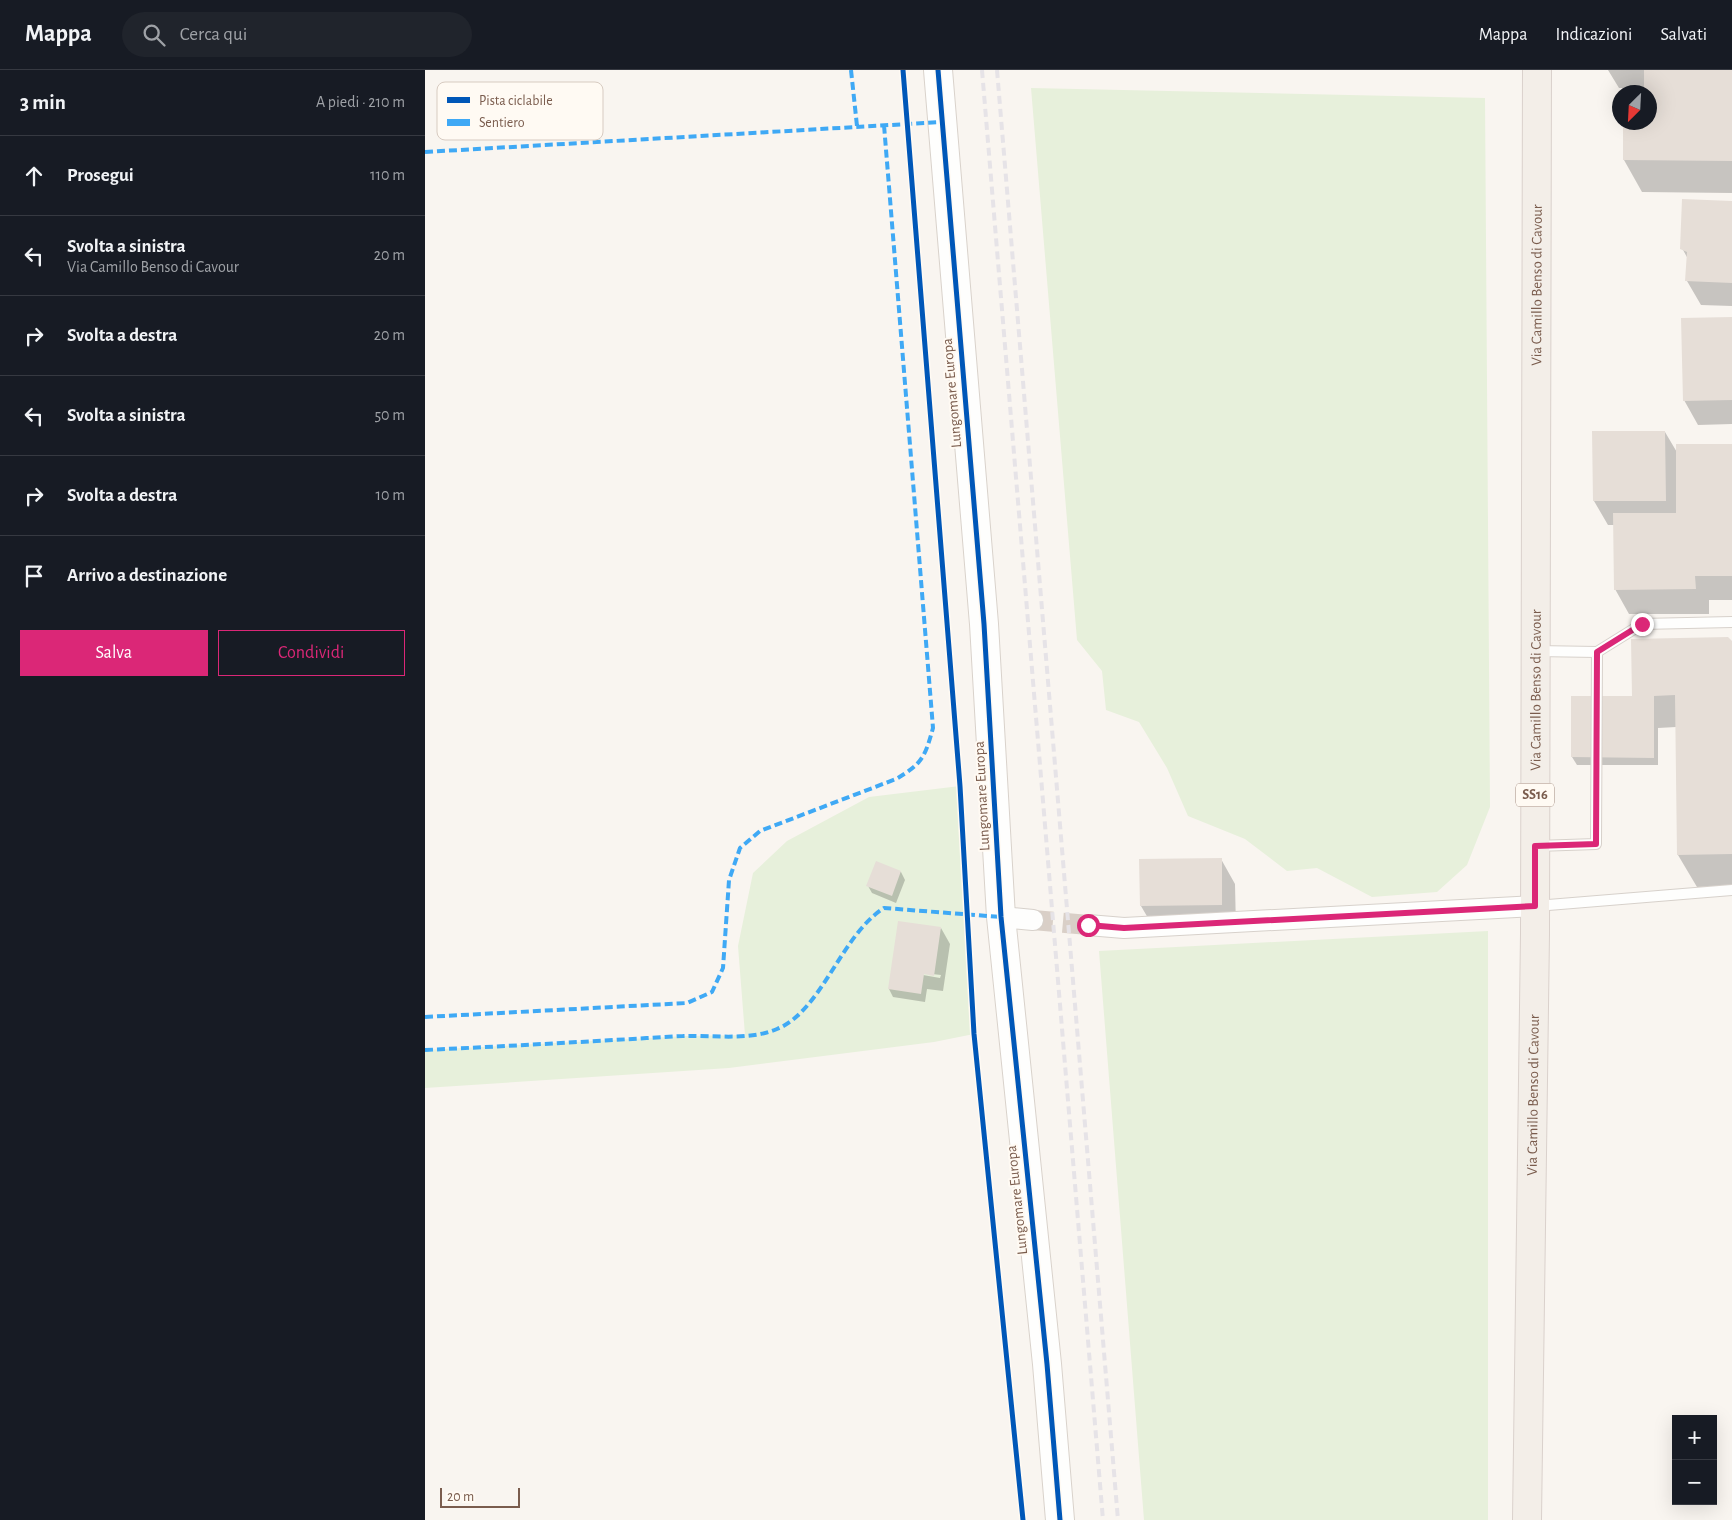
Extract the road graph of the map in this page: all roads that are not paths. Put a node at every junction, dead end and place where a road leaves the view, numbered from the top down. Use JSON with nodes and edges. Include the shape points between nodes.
{"nodes":[{"id":1,"x":938,"y":70,"type":"edge"},
{"id":2,"x":1537,"y":70,"type":"edge"},
{"id":3,"x":1732,"y":622,"type":"edge"},
{"id":4,"x":1536,"y":651,"type":"junction"},
{"id":5,"x":1597,"y":652,"type":"junction"},
{"id":6,"x":1535,"y":846,"type":"junction"},
{"id":7,"x":1732,"y":890,"type":"edge"},
{"id":8,"x":1535,"y":906,"type":"junction"},
{"id":9,"x":1001,"y":917,"type":"junction"},
{"id":10,"x":1033,"y":920,"type":"tunnel mouth"},
{"id":11,"x":1088,"y":925,"type":"tunnel mouth"},
{"id":12,"x":1060,"y":1520,"type":"edge"},
{"id":13,"x":1527,"y":1520,"type":"edge"}],
"edges":[{"from":1,"to":9,"type":"street","name":"Lungomare Europa","via":[[984,624]]},
{"from":2,"to":4,"type":"main road","name":"Via Camillo Benso di Cavour","number":"SS16"},
{"from":3,"to":5,"type":"lane","via":[[1642,624]]},
{"from":4,"to":5,"type":"lane"},
{"from":4,"to":6,"type":"main road","name":"Via Camillo Benso di Cavour","number":"SS16"},
{"from":5,"to":6,"type":"lane","via":[[1596,844]]},
{"from":6,"to":8,"type":"main road","name":"Via Camillo Benso di Cavour","number":"SS16"},
{"from":7,"to":8,"type":"lane"},
{"from":8,"to":11,"type":"street","via":[[1124,928]]},
{"from":8,"to":13,"type":"main road","name":"Via Camillo Benso di Cavour","number":"SS16"},
{"from":9,"to":10,"type":"street"},
{"from":9,"to":12,"type":"street","name":"Lungomare Europa"}]}
